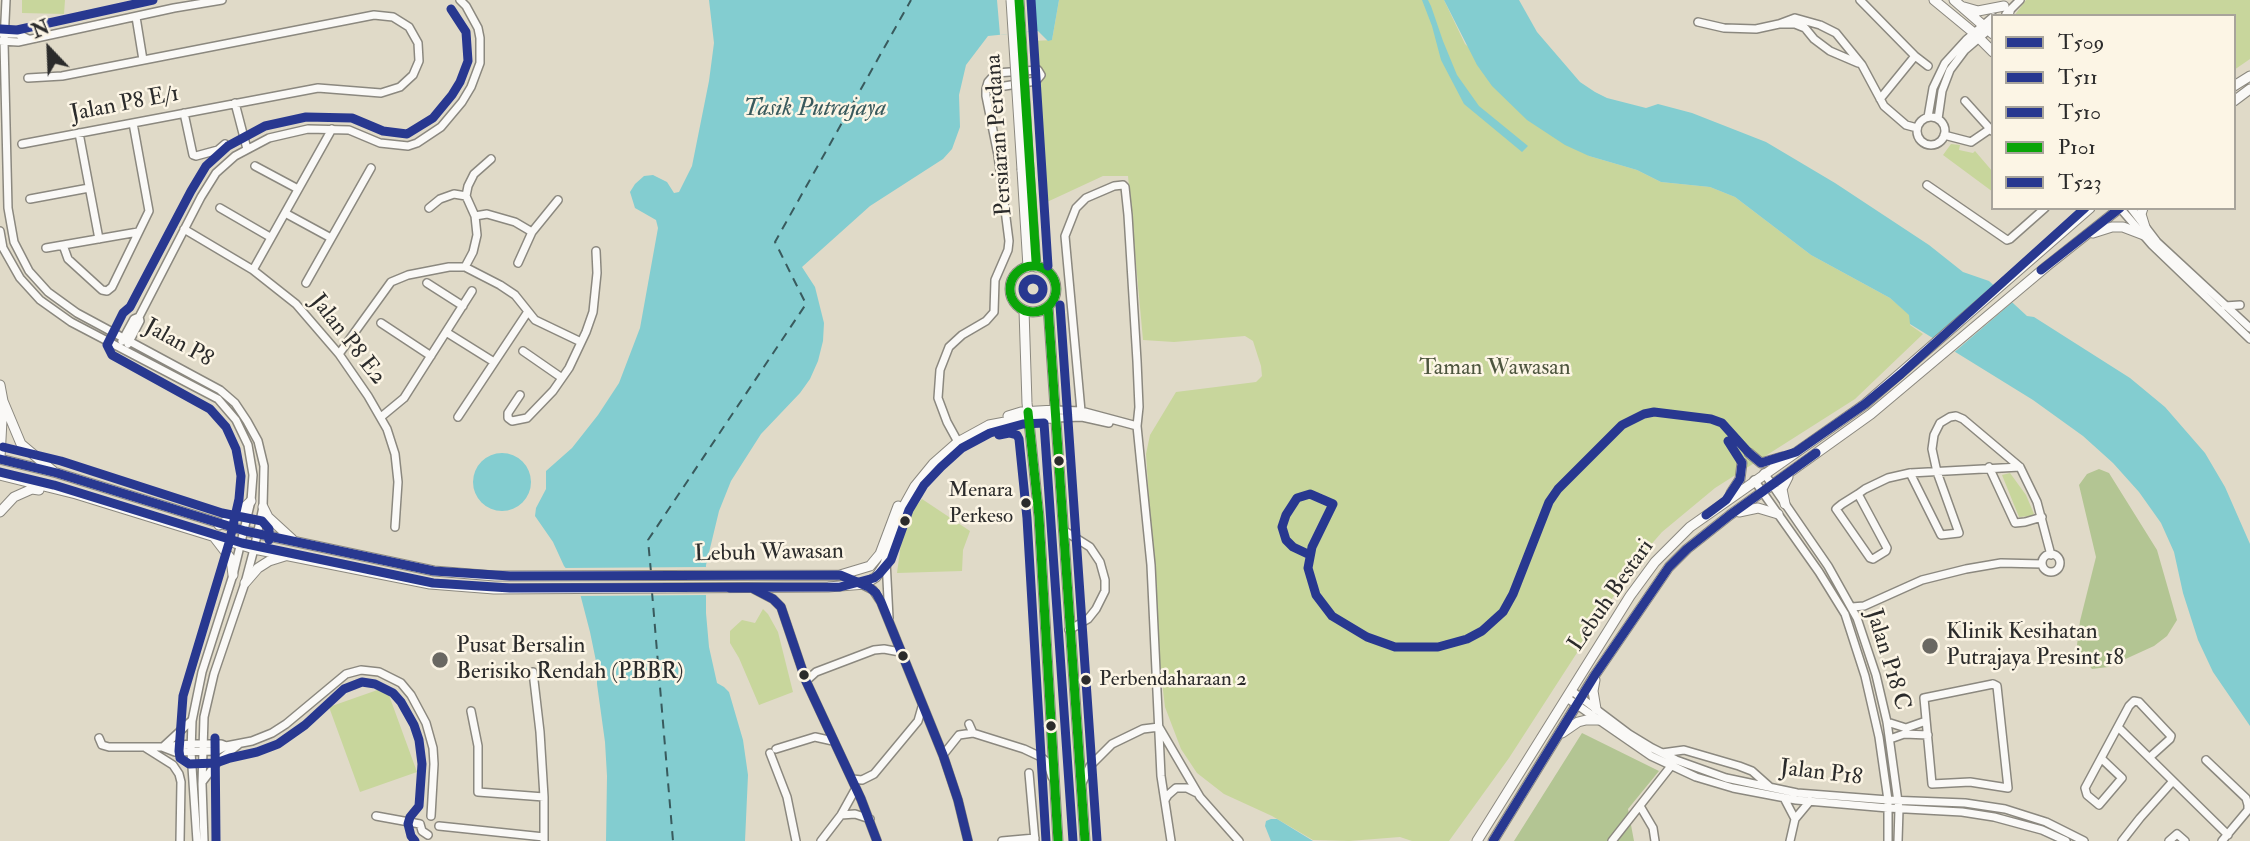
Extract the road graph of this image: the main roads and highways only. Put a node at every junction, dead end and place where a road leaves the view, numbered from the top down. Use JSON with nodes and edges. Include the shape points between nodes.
{"nodes":[{"id":1,"x":1011,"y":0,"type":"edge"},
{"id":2,"x":1019,"y":0,"type":"edge"},
{"id":3,"x":1934,"y":0,"type":"edge"},
{"id":4,"x":1954,"y":0,"type":"edge"},
{"id":5,"x":1963,"y":7,"type":"junction"},
{"id":6,"x":2007,"y":10,"type":"edge"},
{"id":7,"x":1989,"y":28,"type":"edge"},
{"id":8,"x":1991,"y":50,"type":"edge"},
{"id":9,"x":1026,"y":169,"type":"junction"},
{"id":10,"x":2086,"y":210,"type":"edge"},
{"id":11,"x":2117,"y":210,"type":"edge"},
{"id":12,"x":2142,"y":210,"type":"edge"},
{"id":13,"x":2081,"y":238,"type":"junction"},
{"id":14,"x":1032,"y":267,"type":"junction"},
{"id":15,"x":1048,"y":306,"type":"junction"},
{"id":16,"x":1024,"y":310,"type":"junction"},
{"id":17,"x":0,"y":385,"type":"edge"},
{"id":18,"x":3,"y":401,"type":"junction"},
{"id":19,"x":1055,"y":414,"type":"junction"},
{"id":20,"x":1029,"y":415,"type":"junction"},
{"id":21,"x":1009,"y":421,"type":"junction"},
{"id":22,"x":1031,"y":435,"type":"junction"},
{"id":23,"x":957,"y":440,"type":"junction"},
{"id":24,"x":1796,"y":452,"type":"junction"},
{"id":25,"x":1749,"y":453,"type":"dead end"},
{"id":26,"x":0,"y":459,"type":"edge"},
{"id":27,"x":1742,"y":463,"type":"dead end"},
{"id":28,"x":1793,"y":470,"type":"junction"},
{"id":29,"x":57,"y":473,"type":"junction"},
{"id":30,"x":0,"y":475,"type":"edge"},
{"id":31,"x":916,"y":480,"type":"junction"},
{"id":32,"x":76,"y":494,"type":"junction"},
{"id":33,"x":1726,"y":500,"type":"junction"},
{"id":34,"x":251,"y":501,"type":"road end"},
{"id":35,"x":1785,"y":504,"type":"road end"},
{"id":36,"x":263,"y":507,"type":"road end"},
{"id":37,"x":0,"y":512,"type":"edge"},
{"id":38,"x":1778,"y":514,"type":"road end"},
{"id":39,"x":1730,"y":515,"type":"junction"},
{"id":40,"x":219,"y":524,"type":"junction"},
{"id":41,"x":213,"y":536,"type":"junction"},
{"id":42,"x":295,"y":541,"type":"junction"},
{"id":43,"x":286,"y":556,"type":"junction"},
{"id":44,"x":233,"y":575,"type":"road end"},
{"id":45,"x":840,"y":575,"type":"junction"},
{"id":46,"x":246,"y":583,"type":"road end"},
{"id":47,"x":861,"y":584,"type":"junction"},
{"id":48,"x":1595,"y":675,"type":"junction"},
{"id":49,"x":1596,"y":709,"type":"road end"},
{"id":50,"x":1599,"y":720,"type":"road end"},
{"id":51,"x":1558,"y":736,"type":"junction"},
{"id":52,"x":1058,"y":841,"type":"edge"},
{"id":53,"x":1085,"y":841,"type":"edge"},
{"id":54,"x":1477,"y":841,"type":"edge"},
{"id":55,"x":1493,"y":841,"type":"edge"}],
"edges":[{"from":1,"to":9,"type":"main road","name":"Persiaran Perdana","bridge":true},
{"from":2,"to":9,"type":"main road","name":"Persiaran Perdana","bridge":true},
{"from":3,"to":8,"type":"main road"},
{"from":4,"to":5,"type":"main road"},
{"from":5,"to":6,"type":"main road"},
{"from":5,"to":7,"type":"main road"},
{"from":9,"to":14,"type":"main road","name":"Persiaran Perdana"},
{"from":10,"to":24,"type":"main road","name":"Lebuh Bestari","via":[[1901,374]]},
{"from":11,"to":13,"type":"main road","name":"Lebuh Bestari"},
{"from":12,"to":13,"type":"main road","via":[[2144,231],[2112,227]]},
{"from":13,"to":28,"type":"main road","name":"Lebuh Bestari","via":[[1871,414]]},
{"from":14,"to":15,"type":"main road","via":[[1044,269],[1054,280],[1055,293]]},
{"from":14,"to":16,"type":"main road","via":[[1016,273],[1010,286],[1013,301]]},
{"from":15,"to":16,"type":"main road","via":[[1037,312]]},
{"from":15,"to":19,"type":"main road"},
{"from":16,"to":20,"type":"main road"},
{"from":17,"to":18,"type":"main road"},
{"from":18,"to":26,"type":"main road"},
{"from":18,"to":29,"type":"main road","via":[[20,444]]},
{"from":19,"to":20,"type":"main road","name":"Lebuh Wawasan"},
{"from":19,"to":53,"type":"main road"},
{"from":20,"to":21,"type":"main road","name":"Lebuh Wawasan"},
{"from":20,"to":22,"type":"main road"},
{"from":20,"to":23,"type":"main road","name":"Lebuh Wawasan","via":[[985,422]]},
{"from":21,"to":22,"type":"main road","via":[[1025,425]]},
{"from":21,"to":23,"type":"main road","name":"Lebuh Wawasan"},
{"from":22,"to":52,"type":"main road"},
{"from":23,"to":31,"type":"main road","name":"Lebuh Wawasan","via":[[932,458]]},
{"from":24,"to":25,"type":"main road","via":[[1761,463]]},
{"from":24,"to":33,"type":"main road","name":"Lebuh Bestari"},
{"from":26,"to":29,"type":"main road","name":"Lebuh Wawasan"},
{"from":27,"to":33,"type":"main road","via":[[1740,480]]},
{"from":28,"to":35,"type":"main road","via":[[1782,489]]},
{"from":28,"to":39,"type":"main road","name":"Lebuh Bestari"},
{"from":29,"to":40,"type":"main road","name":"Lebuh Wawasan"},
{"from":30,"to":32,"type":"main road","name":"Lebuh Wawasan"},
{"from":31,"to":45,"type":"main road","name":"Lebuh Wawasan","via":[[898,505],[880,554],[870,566]]},
{"from":31,"to":47,"type":"main road","name":"Lebuh Wawasan","via":[[886,559],[873,580]]},
{"from":32,"to":37,"type":"main road","via":[[32,489],[14,497]]},
{"from":32,"to":41,"type":"main road","name":"Lebuh Wawasan"},
{"from":33,"to":54,"type":"main road","name":"Lebuh Bestari","via":[[1690,527],[1630,596]]},
{"from":34,"to":40,"type":"main road"},
{"from":36,"to":42,"type":"main road"},
{"from":38,"to":39,"type":"main road","via":[[1758,508]]},
{"from":39,"to":48,"type":"main road","name":"Lebuh Bestari","via":[[1669,568]]},
{"from":40,"to":42,"type":"main road","name":"Lebuh Wawasan"},
{"from":41,"to":43,"type":"main road","name":"Lebuh Wawasan"},
{"from":41,"to":44,"type":"main road","via":[[231,559]]},
{"from":42,"to":45,"type":"main road","name":"Lebuh Wawasan","via":[[434,571],[495,576]]},
{"from":43,"to":46,"type":"main road","via":[[258,568]]},
{"from":43,"to":47,"type":"main road","name":"Lebuh Wawasan","via":[[430,584],[494,589]]},
{"from":45,"to":47,"type":"main road"},
{"from":48,"to":49,"type":"main road"},
{"from":48,"to":51,"type":"main road","name":"Lebuh Bestari"},
{"from":50,"to":51,"type":"main road","via":[[1578,722]]},
{"from":51,"to":55,"type":"main road","name":"Lebuh Bestari"}]}
